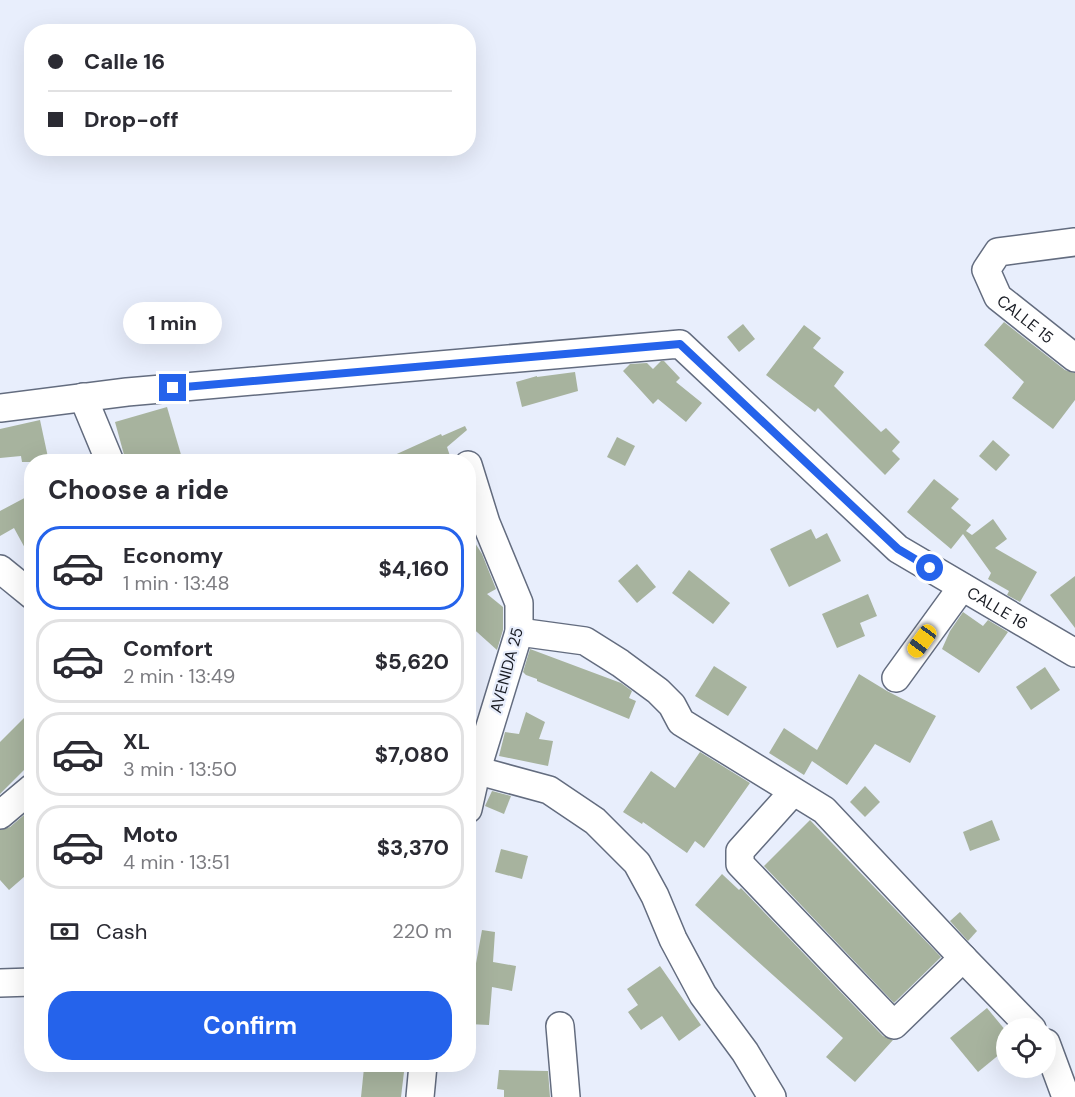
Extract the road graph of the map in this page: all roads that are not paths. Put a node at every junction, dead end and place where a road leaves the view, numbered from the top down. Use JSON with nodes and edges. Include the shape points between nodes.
{"nodes":[{"id":1,"x":1075,"y":242,"type":"edge"},
{"id":2,"x":1075,"y":358,"type":"edge"},
{"id":3,"x":83,"y":397,"type":"junction"},
{"id":4,"x":0,"y":408,"type":"edge"},
{"id":5,"x":107,"y":454,"type":"edge"},
{"id":6,"x":477,"y":525,"type":"edge"},
{"id":7,"x":0,"y":570,"type":"edge"},
{"id":8,"x":962,"y":587,"type":"junction"},
{"id":9,"x":24,"y":589,"type":"edge"},
{"id":10,"x":519,"y":632,"type":"junction"},
{"id":11,"x":1075,"y":653,"type":"edge"},
{"id":12,"x":896,"y":678,"type":"dead end"},
{"id":13,"x":476,"y":757,"type":"edge"},
{"id":14,"x":476,"y":770,"type":"edge"},
{"id":15,"x":793,"y":792,"type":"junction"},
{"id":16,"x":24,"y":795,"type":"edge"},
{"id":17,"x":0,"y":815,"type":"edge"},
{"id":18,"x":963,"y":958,"type":"junction"},
{"id":19,"x":24,"y":982,"type":"edge"},
{"id":20,"x":0,"y":983,"type":"edge"},
{"id":21,"x":1021,"y":1018,"type":"edge"},
{"id":22,"x":560,"y":1026,"type":"dead end"},
{"id":23,"x":1056,"y":1070,"type":"edge"},
{"id":24,"x":422,"y":1072,"type":"edge"},
{"id":25,"x":420,"y":1097,"type":"edge"},
{"id":26,"x":566,"y":1097,"type":"edge"},
{"id":27,"x":772,"y":1097,"type":"edge"},
{"id":28,"x":1066,"y":1097,"type":"edge"}],
"edges":[{"from":1,"to":2,"type":"street","name":"CALLE 15","via":[[998,252],[986,270],[998,297]]},
{"from":3,"to":4,"type":"street"},
{"from":3,"to":5,"type":"street"},
{"from":3,"to":8,"type":"street","name":"CALLE 16","via":[[680,344],[898,549]]},
{"from":6,"to":10,"type":"street","name":"AVENIDA 25","via":[[519,603]]},
{"from":7,"to":9,"type":"street"},
{"from":8,"to":11,"type":"street","name":"CALLE 16"},
{"from":8,"to":12,"type":"street"},
{"from":10,"to":13,"type":"street","name":"AVENIDA 25"},
{"from":10,"to":15,"type":"street","via":[[585,641],[658,691],[681,722]]},
{"from":14,"to":27,"type":"street","via":[[549,790],[595,820],[637,863],[702,995],[746,1052]]},
{"from":15,"to":18,"type":"street","via":[[824,810]]},
{"from":15,"to":18,"type":"street","via":[[740,851],[740,864],[894,1025]]},
{"from":16,"to":17,"type":"street"},
{"from":18,"to":21,"type":"street"},
{"from":19,"to":20,"type":"street"},
{"from":22,"to":26,"type":"street"},
{"from":23,"to":28,"type":"street"},
{"from":24,"to":25,"type":"street"}]}
